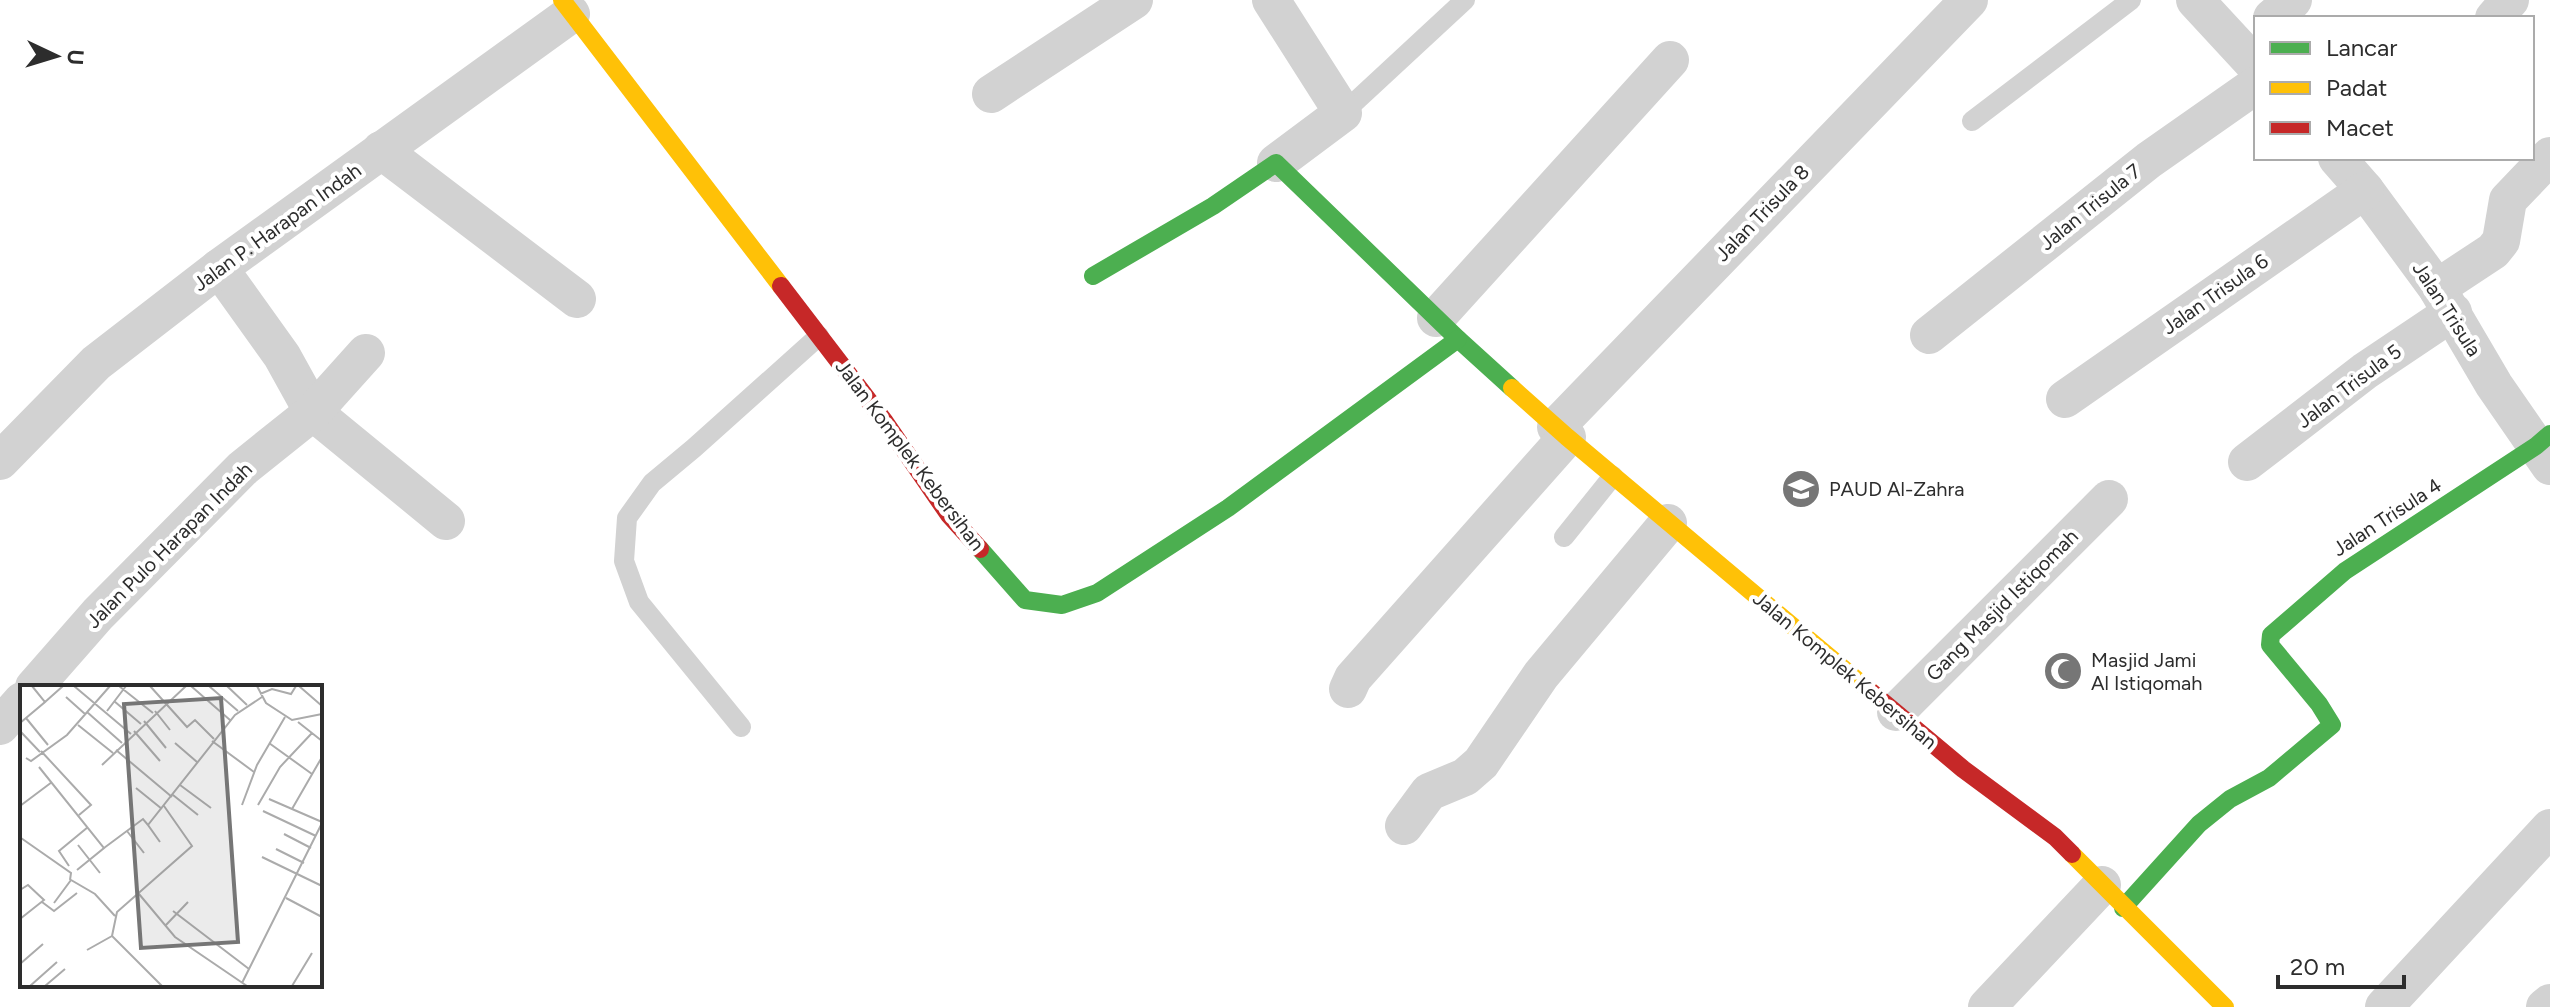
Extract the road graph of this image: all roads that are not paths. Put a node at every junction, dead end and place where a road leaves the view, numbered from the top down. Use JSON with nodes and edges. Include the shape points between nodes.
{"nodes":[{"id":1,"x":1134,"y":0,"type":"edge"},
{"id":2,"x":1271,"y":0,"type":"edge"},
{"id":3,"x":1969,"y":0,"type":"edge"},
{"id":4,"x":2131,"y":0,"type":"edge"},
{"id":5,"x":2195,"y":0,"type":"edge"},
{"id":6,"x":2293,"y":0,"type":"edge"},
{"id":7,"x":2510,"y":0,"type":"edge"},
{"id":8,"x":1454,"y":4,"type":"edge"},
{"id":9,"x":567,"y":7,"type":"edge"},
{"id":10,"x":2274,"y":16,"type":"edge"},
{"id":11,"x":2496,"y":16,"type":"edge"},
{"id":12,"x":2251,"y":48,"type":"edge"},
{"id":13,"x":1670,"y":60,"type":"dead end"},
{"id":14,"x":2254,"y":86,"type":"edge"},
{"id":15,"x":991,"y":94,"type":"dead end"},
{"id":16,"x":1343,"y":113,"type":"junction"},
{"id":17,"x":1972,"y":121,"type":"dead end"},
{"id":18,"x":381,"y":150,"type":"junction"},
{"id":19,"x":2550,"y":156,"type":"edge"},
{"id":20,"x":2339,"y":160,"type":"edge"},
{"id":21,"x":1276,"y":163,"type":"junction"},
{"id":22,"x":2365,"y":190,"type":"junction"},
{"id":23,"x":219,"y":268,"type":"junction"},
{"id":24,"x":1093,"y":276,"type":"dead end"},
{"id":25,"x":577,"y":299,"type":"dead end"},
{"id":26,"x":2445,"y":300,"type":"junction"},
{"id":27,"x":1447,"y":329,"type":"junction"},
{"id":28,"x":1929,"y":335,"type":"dead end"},
{"id":29,"x":819,"y":336,"type":"junction"},
{"id":30,"x":366,"y":353,"type":"dead end"},
{"id":31,"x":2065,"y":399,"type":"dead end"},
{"id":32,"x":313,"y":412,"type":"junction"},
{"id":33,"x":1562,"y":432,"type":"junction"},
{"id":34,"x":2545,"y":449,"type":"edge"},
{"id":35,"x":0,"y":461,"type":"edge"},
{"id":36,"x":2247,"y":462,"type":"dead end"},
{"id":37,"x":1613,"y":476,"type":"junction"},
{"id":38,"x":2109,"y":499,"type":"dead end"},
{"id":39,"x":446,"y":521,"type":"dead end"},
{"id":40,"x":1668,"y":523,"type":"junction"},
{"id":41,"x":1564,"y":537,"type":"dead end"},
{"id":42,"x":32,"y":685,"type":"edge"},
{"id":43,"x":1348,"y":689,"type":"dead end"},
{"id":44,"x":1896,"y":712,"type":"junction"},
{"id":45,"x":741,"y":727,"type":"dead end"},
{"id":46,"x":1404,"y":826,"type":"dead end"},
{"id":47,"x":2550,"y":828,"type":"edge"},
{"id":48,"x":2113,"y":897,"type":"junction"},
{"id":49,"x":2550,"y":1003,"type":"edge"},
{"id":50,"x":1987,"y":1007,"type":"edge"},
{"id":51,"x":2225,"y":1007,"type":"edge"},
{"id":52,"x":2384,"y":1007,"type":"edge"},
{"id":53,"x":2545,"y":1007,"type":"edge"}],
"edges":[{"from":1,"to":15,"type":"street"},
{"from":2,"to":16,"type":"street"},
{"from":3,"to":33,"type":"street","name":"Jalan Trisula 8"},
{"from":4,"to":17,"type":"lane"},
{"from":5,"to":12,"type":"street"},
{"from":6,"to":10,"type":"street"},
{"from":7,"to":11,"type":"street"},
{"from":8,"to":16,"type":"lane"},
{"from":9,"to":18,"type":"street","name":"Jalan P. Harapan Indah"},
{"from":9,"to":29,"type":"street","name":"Jalan Komplek Kebersihan"},
{"from":13,"to":27,"type":"street"},
{"from":14,"to":28,"type":"street","name":"Jalan Trisula 7","via":[[2149,160]]},
{"from":16,"to":21,"type":"street"},
{"from":18,"to":23,"type":"street","name":"Jalan P. Harapan Indah"},
{"from":18,"to":25,"type":"street"},
{"from":19,"to":26,"type":"street","name":"Jalan Trisula 5","via":[[2508,200],[2501,241]]},
{"from":20,"to":22,"type":"street","name":"Jalan Trisula"},
{"from":21,"to":24,"type":"street"},
{"from":21,"to":27,"type":"street","name":"Jalan Komplek Kebersihan"},
{"from":22,"to":26,"type":"street","name":"Jalan Trisula"},
{"from":22,"to":31,"type":"street","name":"Jalan Trisula 6"},
{"from":23,"to":32,"type":"street","via":[[282,356]]},
{"from":23,"to":35,"type":"street","name":"Jalan P. Harapan Indah","via":[[96,363]]},
{"from":26,"to":34,"type":"street","name":"Jalan Trisula","via":[[2494,385]]},
{"from":26,"to":36,"type":"street","name":"Jalan Trisula 5","via":[[2365,371]]},
{"from":27,"to":29,"type":"street","name":"Jalan Komplek Kebersihan","via":[[1228,508],[1097,593],[1062,605],[1025,600],[949,515]]},
{"from":27,"to":33,"type":"street","name":"Jalan Komplek Kebersihan"},
{"from":29,"to":45,"type":"lane","via":[[652,483],[627,518],[624,561],[639,602]]},
{"from":30,"to":32,"type":"street","name":"Jalan Pulo Harapan Indah"},
{"from":32,"to":39,"type":"street"},
{"from":32,"to":42,"type":"street","name":"Jalan Pulo Harapan Indah","via":[[243,468]]},
{"from":33,"to":37,"type":"street","name":"Jalan Komplek Kebersihan"},
{"from":33,"to":43,"type":"street","name":"Jalan Trisula 8"},
{"from":34,"to":48,"type":"street","name":"Jalan Trisula 4","via":[[2345,571],[2271,635],[2270,645],[2332,725],[2269,778],[2230,799]]},
{"from":37,"to":40,"type":"street","name":"Jalan Komplek Kebersihan"},
{"from":37,"to":41,"type":"lane"},
{"from":38,"to":44,"type":"street","name":"Gang Masjid Istiqomah"},
{"from":40,"to":44,"type":"street","name":"Jalan Komplek Kebersihan"},
{"from":40,"to":46,"type":"street","via":[[1541,675],[1481,763],[1465,777],[1429,792]]},
{"from":44,"to":48,"type":"street","name":"Jalan Komplek Kebersihan","via":[[2055,837]]},
{"from":47,"to":52,"type":"street"},
{"from":48,"to":50,"type":"street"},
{"from":48,"to":51,"type":"street","name":"Jalan Komplek Kebersihan"},
{"from":49,"to":53,"type":"street"}]}
